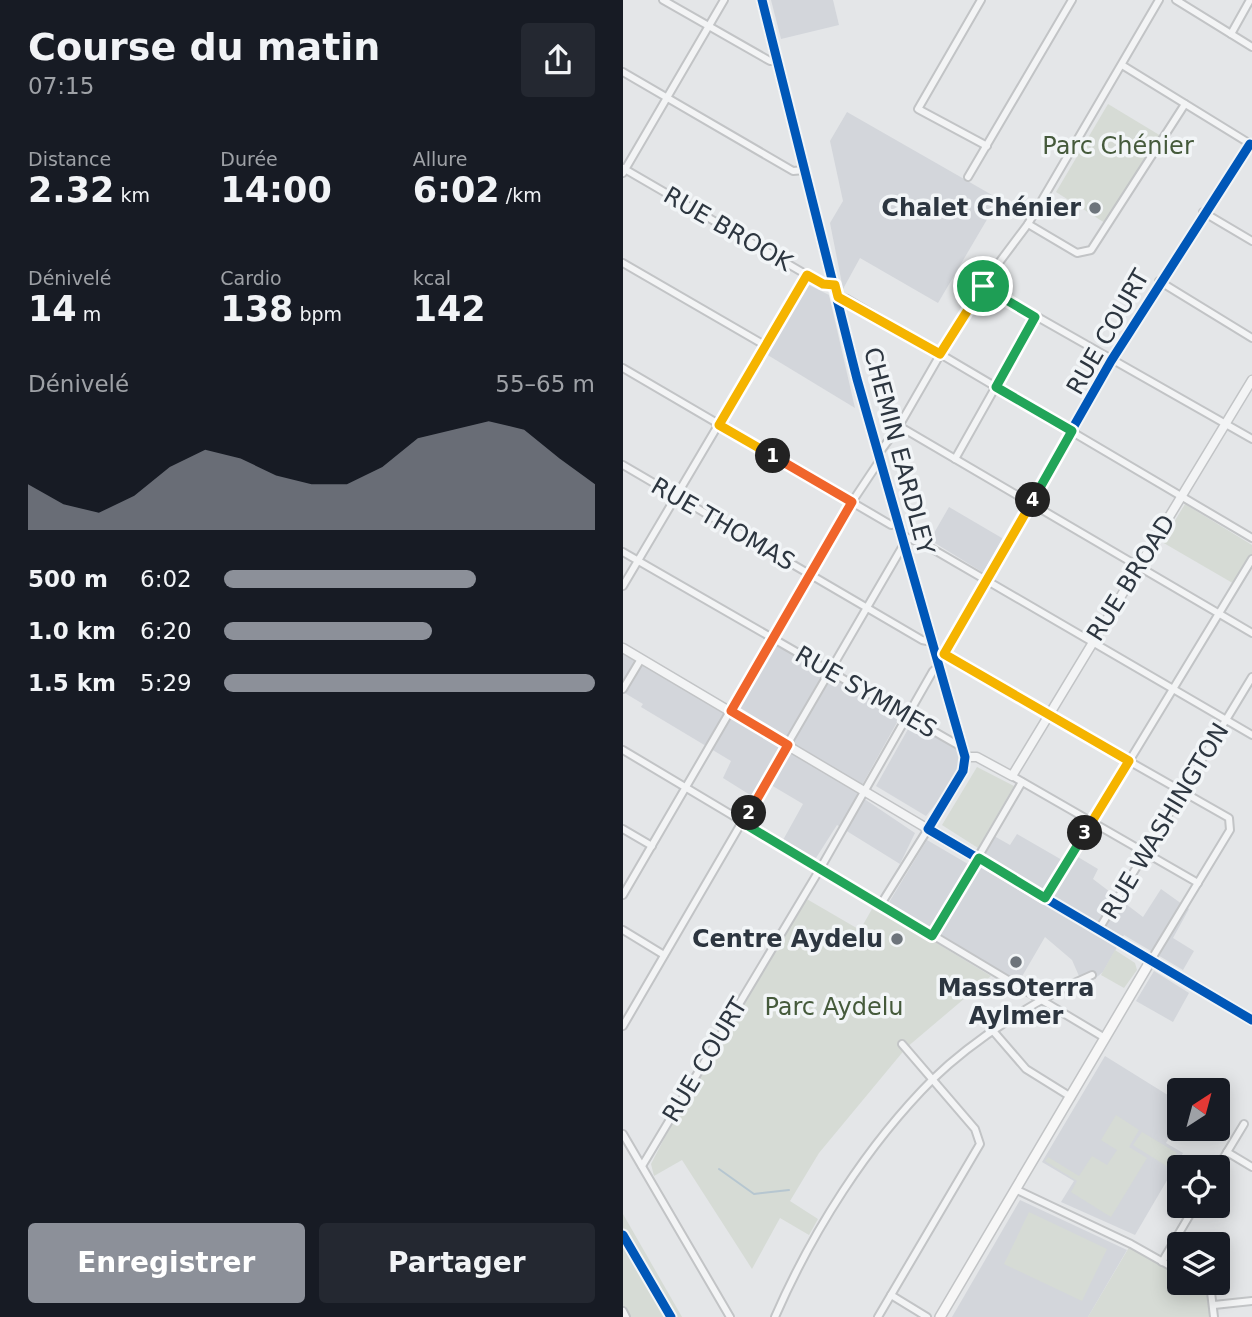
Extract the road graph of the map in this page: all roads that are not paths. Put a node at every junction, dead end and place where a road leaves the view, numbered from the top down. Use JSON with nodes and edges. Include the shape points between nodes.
{"nodes":[{"id":1,"x":663,"y":0,"type":"edge"},
{"id":2,"x":725,"y":0,"type":"edge"},
{"id":3,"x":762,"y":0,"type":"edge"},
{"id":4,"x":981,"y":0,"type":"edge"},
{"id":5,"x":1072,"y":0,"type":"edge"},
{"id":6,"x":1160,"y":0,"type":"edge"},
{"id":7,"x":1176,"y":0,"type":"edge"},
{"id":8,"x":1250,"y":0,"type":"edge"},
{"id":9,"x":710,"y":26,"type":"junction"},
{"id":10,"x":1231,"y":34,"type":"junction"},
{"id":11,"x":1252,"y":47,"type":"edge"},
{"id":12,"x":777,"y":61,"type":"junction"},
{"id":13,"x":1122,"y":65,"type":"junction"},
{"id":14,"x":623,"y":72,"type":"edge"},
{"id":15,"x":667,"y":98,"type":"junction"},
{"id":16,"x":1185,"y":104,"type":"junction"},
{"id":17,"x":1251,"y":144,"type":"edge"},
{"id":18,"x":987,"y":146,"type":"junction"},
{"id":19,"x":624,"y":170,"type":"edge"},
{"id":20,"x":805,"y":170,"type":"junction"},
{"id":21,"x":968,"y":177,"type":"dead end"},
{"id":22,"x":1203,"y":212,"type":"junction"},
{"id":23,"x":1028,"y":224,"type":"junction"},
{"id":24,"x":1252,"y":241,"type":"edge"},
{"id":25,"x":623,"y":263,"type":"edge"},
{"id":26,"x":807,"y":275,"type":"junction"},
{"id":27,"x":1159,"y":281,"type":"junction"},
{"id":28,"x":835,"y":285,"type":"junction"},
{"id":29,"x":983,"y":286,"type":"junction"},
{"id":30,"x":838,"y":297,"type":"junction"},
{"id":31,"x":1035,"y":317,"type":"junction"},
{"id":32,"x":1252,"y":338,"type":"edge"},
{"id":33,"x":767,"y":346,"type":"junction"},
{"id":34,"x":940,"y":354,"type":"junction"},
{"id":35,"x":1111,"y":360,"type":"junction"},
{"id":36,"x":623,"y":368,"type":"edge"},
{"id":37,"x":1252,"y":380,"type":"edge"},
{"id":38,"x":996,"y":387,"type":"junction"},
{"id":39,"x":1226,"y":424,"type":"junction"},
{"id":40,"x":719,"y":425,"type":"junction"},
{"id":41,"x":899,"y":426,"type":"junction"},
{"id":42,"x":1072,"y":431,"type":"junction"},
{"id":43,"x":1252,"y":439,"type":"edge"},
{"id":44,"x":880,"y":456,"type":"junction"},
{"id":45,"x":955,"y":459,"type":"junction"},
{"id":46,"x":623,"y":465,"type":"edge"},
{"id":47,"x":1181,"y":496,"type":"junction"},
{"id":48,"x":676,"y":497,"type":"junction"},
{"id":49,"x":852,"y":502,"type":"junction"},
{"id":50,"x":1031,"y":503,"type":"junction"},
{"id":51,"x":898,"y":523,"type":"junction"},
{"id":52,"x":1252,"y":538,"type":"edge"},
{"id":53,"x":904,"y":540,"type":"junction"},
{"id":54,"x":623,"y":552,"type":"edge"},
{"id":55,"x":1252,"y":559,"type":"edge"},
{"id":56,"x":638,"y":561,"type":"junction"},
{"id":57,"x":1139,"y":566,"type":"junction"},
{"id":58,"x":810,"y":575,"type":"junction"},
{"id":59,"x":986,"y":581,"type":"junction"},
{"id":60,"x":623,"y":586,"type":"edge"},
{"id":61,"x":866,"y":608,"type":"junction"},
{"id":62,"x":1219,"y":613,"type":"junction"},
{"id":63,"x":1252,"y":633,"type":"edge"},
{"id":64,"x":774,"y":638,"type":"junction"},
{"id":65,"x":932,"y":642,"type":"junction"},
{"id":66,"x":1092,"y":642,"type":"junction"},
{"id":67,"x":623,"y":648,"type":"edge"},
{"id":68,"x":641,"y":659,"type":"junction"},
{"id":69,"x":940,"y":659,"type":"junction"},
{"id":70,"x":831,"y":670,"type":"junction"},
{"id":71,"x":1252,"y":677,"type":"edge"},
{"id":72,"x":623,"y":689,"type":"edge"},
{"id":73,"x":1172,"y":689,"type":"junction"},
{"id":74,"x":731,"y":711,"type":"junction"},
{"id":75,"x":1049,"y":714,"type":"junction"},
{"id":76,"x":907,"y":715,"type":"junction"},
{"id":77,"x":1226,"y":720,"type":"junction"},
{"id":78,"x":1252,"y":735,"type":"edge"},
{"id":79,"x":788,"y":745,"type":"junction"},
{"id":80,"x":623,"y":750,"type":"edge"},
{"id":81,"x":964,"y":752,"type":"junction"},
{"id":82,"x":1129,"y":761,"type":"junction"},
{"id":83,"x":1012,"y":776,"type":"junction"},
{"id":84,"x":1022,"y":782,"type":"junction"},
{"id":85,"x":688,"y":789,"type":"junction"},
{"id":86,"x":864,"y":791,"type":"junction"},
{"id":87,"x":1183,"y":791,"type":"junction"},
{"id":88,"x":1091,"y":821,"type":"junction"},
{"id":89,"x":743,"y":823,"type":"junction"},
{"id":90,"x":928,"y":829,"type":"junction"},
{"id":91,"x":623,"y":830,"type":"edge"},
{"id":92,"x":652,"y":846,"type":"junction"},
{"id":93,"x":1146,"y":853,"type":"junction"},
{"id":94,"x":979,"y":858,"type":"junction"},
{"id":95,"x":820,"y":869,"type":"junction"},
{"id":96,"x":1198,"y":883,"type":"junction"},
{"id":97,"x":623,"y":895,"type":"edge"},
{"id":98,"x":1045,"y":898,"type":"junction"},
{"id":99,"x":881,"y":904,"type":"junction"},
{"id":100,"x":1099,"y":929,"type":"junction"},
{"id":101,"x":623,"y":930,"type":"edge"},
{"id":102,"x":932,"y":936,"type":"junction"},
{"id":103,"x":664,"y":955,"type":"junction"},
{"id":104,"x":1151,"y":960,"type":"junction"},
{"id":105,"x":1092,"y":975,"type":"dead end"},
{"id":106,"x":1040,"y":1000,"type":"junction"},
{"id":107,"x":1252,"y":1020,"type":"edge"},
{"id":108,"x":623,"y":1026,"type":"edge"},
{"id":109,"x":994,"y":1032,"type":"junction"},
{"id":110,"x":1105,"y":1038,"type":"junction"},
{"id":111,"x":902,"y":1044,"type":"dead end"},
{"id":112,"x":933,"y":1079,"type":"junction"},
{"id":113,"x":1071,"y":1097,"type":"junction"},
{"id":114,"x":1244,"y":1124,"type":"dead end"},
{"id":115,"x":623,"y":1134,"type":"edge"},
{"id":116,"x":1227,"y":1152,"type":"junction"},
{"id":117,"x":1225,"y":1155,"type":"edge"},
{"id":118,"x":642,"y":1166,"type":"junction"},
{"id":119,"x":1252,"y":1167,"type":"edge"},
{"id":120,"x":1017,"y":1190,"type":"junction"},
{"id":121,"x":1188,"y":1218,"type":"edge"},
{"id":122,"x":1162,"y":1262,"type":"junction"},
{"id":123,"x":1167,"y":1265,"type":"edge"},
{"id":124,"x":891,"y":1295,"type":"junction"},
{"id":125,"x":1212,"y":1295,"type":"edge"},
{"id":126,"x":1252,"y":1301,"type":"edge"},
{"id":127,"x":1214,"y":1305,"type":"junction"},
{"id":128,"x":623,"y":1311,"type":"edge"},
{"id":129,"x":627,"y":1317,"type":"edge"},
{"id":130,"x":730,"y":1317,"type":"edge"},
{"id":131,"x":775,"y":1317,"type":"edge"},
{"id":132,"x":878,"y":1317,"type":"edge"},
{"id":133,"x":927,"y":1317,"type":"edge"},
{"id":134,"x":940,"y":1317,"type":"edge"},
{"id":135,"x":1214,"y":1317,"type":"edge"}],
"edges":[{"from":1,"to":9,"type":"street"},
{"from":2,"to":9,"type":"street"},
{"from":3,"to":12,"type":"main road","name":"CHEMIN EARDLEY"},
{"from":4,"to":18,"type":"street","via":[[918,109]]},
{"from":5,"to":18,"type":"street"},
{"from":6,"to":13,"type":"street"},
{"from":7,"to":10,"type":"street"},
{"from":8,"to":10,"type":"street"},
{"from":9,"to":12,"type":"street"},
{"from":9,"to":15,"type":"street"},
{"from":10,"to":11,"type":"street"},
{"from":12,"to":20,"type":"main road","name":"CHEMIN EARDLEY"},
{"from":13,"to":16,"type":"street"},
{"from":13,"to":23,"type":"street"},
{"from":14,"to":15,"type":"street"},
{"from":15,"to":19,"type":"street"},
{"from":15,"to":20,"type":"street","via":[[793,171]]},
{"from":16,"to":17,"type":"street"},
{"from":16,"to":23,"type":"street","via":[[1091,250],[1077,253]]},
{"from":17,"to":22,"type":"street","name":"RUE COURT"},
{"from":18,"to":21,"type":"street"},
{"from":19,"to":26,"type":"street","name":"RUE BROOK"},
{"from":20,"to":28,"type":"main road","name":"CHEMIN EARDLEY"},
{"from":22,"to":24,"type":"street"},
{"from":22,"to":27,"type":"street","name":"RUE COURT"},
{"from":23,"to":29,"type":"street"},
{"from":25,"to":33,"type":"street"},
{"from":26,"to":28,"type":"street","name":"RUE BROOK"},
{"from":26,"to":33,"type":"street"},
{"from":27,"to":32,"type":"street"},
{"from":27,"to":35,"type":"street","name":"RUE COURT"},
{"from":28,"to":30,"type":"main road","name":"CHEMIN EARDLEY"},
{"from":29,"to":31,"type":"street"},
{"from":29,"to":34,"type":"street"},
{"from":30,"to":34,"type":"street"},
{"from":30,"to":44,"type":"main road","name":"CHEMIN EARDLEY"},
{"from":31,"to":35,"type":"street"},
{"from":31,"to":38,"type":"street"},
{"from":33,"to":40,"type":"street"},
{"from":34,"to":38,"type":"street"},
{"from":34,"to":41,"type":"street"},
{"from":35,"to":39,"type":"street"},
{"from":35,"to":42,"type":"street","name":"RUE COURT"},
{"from":36,"to":40,"type":"street"},
{"from":37,"to":39,"type":"street","name":"RUE BROAD"},
{"from":38,"to":42,"type":"street"},
{"from":38,"to":45,"type":"street"},
{"from":39,"to":43,"type":"street"},
{"from":39,"to":47,"type":"street","name":"RUE BROAD"},
{"from":40,"to":48,"type":"street"},
{"from":40,"to":49,"type":"street"},
{"from":41,"to":44,"type":"street"},
{"from":41,"to":45,"type":"street"},
{"from":42,"to":47,"type":"street"},
{"from":42,"to":50,"type":"street","name":"RUE COURT"},
{"from":44,"to":49,"type":"street"},
{"from":44,"to":51,"type":"main road","name":"CHEMIN EARDLEY"},
{"from":45,"to":50,"type":"street"},
{"from":46,"to":48,"type":"street","name":"RUE THOMAS"},
{"from":47,"to":52,"type":"street"},
{"from":47,"to":57,"type":"street","name":"RUE BROAD"},
{"from":48,"to":56,"type":"street"},
{"from":48,"to":58,"type":"street","name":"RUE THOMAS"},
{"from":49,"to":51,"type":"street","via":[[891,525]]},
{"from":49,"to":58,"type":"street"},
{"from":50,"to":57,"type":"street"},
{"from":50,"to":59,"type":"street","name":"RUE COURT"},
{"from":51,"to":53,"type":"main road","name":"CHEMIN EARDLEY"},
{"from":53,"to":59,"type":"street","via":[[923,544]]},
{"from":53,"to":61,"type":"street"},
{"from":53,"to":65,"type":"main road","name":"CHEMIN EARDLEY"},
{"from":54,"to":56,"type":"street","name":"RUE SYMMES"},
{"from":55,"to":62,"type":"street"},
{"from":56,"to":60,"type":"street"},
{"from":56,"to":64,"type":"street","name":"RUE SYMMES"},
{"from":57,"to":62,"type":"street"},
{"from":57,"to":66,"type":"street","name":"RUE BROAD"},
{"from":58,"to":61,"type":"street","name":"RUE THOMAS"},
{"from":58,"to":64,"type":"street"},
{"from":59,"to":66,"type":"street"},
{"from":59,"to":69,"type":"street","name":"RUE COURT"},
{"from":61,"to":65,"type":"street","name":"RUE THOMAS"},
{"from":61,"to":70,"type":"street"},
{"from":62,"to":63,"type":"street"},
{"from":62,"to":73,"type":"street"},
{"from":64,"to":70,"type":"street","name":"RUE SYMMES"},
{"from":64,"to":74,"type":"street"},
{"from":65,"to":69,"type":"main road","name":"CHEMIN EARDLEY"},
{"from":66,"to":73,"type":"street"},
{"from":66,"to":75,"type":"street","name":"RUE BROAD"},
{"from":67,"to":68,"type":"street"},
{"from":68,"to":72,"type":"street"},
{"from":68,"to":74,"type":"street"},
{"from":69,"to":75,"type":"street"},
{"from":69,"to":76,"type":"street","name":"RUE COURT"},
{"from":69,"to":81,"type":"main road","name":"CHEMIN EARDLEY"},
{"from":70,"to":76,"type":"street","name":"RUE SYMMES"},
{"from":70,"to":79,"type":"street"},
{"from":71,"to":77,"type":"street","name":"RUE WASHINGTON"},
{"from":73,"to":77,"type":"street"},
{"from":73,"to":82,"type":"street"},
{"from":74,"to":79,"type":"street"},
{"from":74,"to":85,"type":"street"},
{"from":75,"to":82,"type":"street"},
{"from":75,"to":83,"type":"street","name":"RUE BROAD"},
{"from":76,"to":81,"type":"street","name":"RUE SYMMES"},
{"from":76,"to":86,"type":"street","name":"RUE COURT"},
{"from":77,"to":78,"type":"street"},
{"from":77,"to":87,"type":"street","name":"RUE WASHINGTON"},
{"from":79,"to":86,"type":"street"},
{"from":79,"to":89,"type":"street"},
{"from":80,"to":85,"type":"street"},
{"from":81,"to":83,"type":"street","name":"RUE SYMMES"},
{"from":81,"to":90,"type":"main road","via":[[963,771]]},
{"from":82,"to":87,"type":"street"},
{"from":82,"to":88,"type":"street"},
{"from":83,"to":84,"type":"street","name":"RUE SYMMES"},
{"from":84,"to":88,"type":"street","name":"RUE SYMMES"},
{"from":84,"to":94,"type":"street"},
{"from":85,"to":89,"type":"street"},
{"from":85,"to":92,"type":"street"},
{"from":86,"to":90,"type":"street"},
{"from":86,"to":95,"type":"street","name":"RUE COURT"},
{"from":87,"to":93,"type":"street","name":"RUE WASHINGTON"},
{"from":87,"to":96,"type":"street","via":[[1231,821]]},
{"from":88,"to":93,"type":"street","name":"RUE SYMMES"},
{"from":88,"to":98,"type":"street"},
{"from":89,"to":95,"type":"street"},
{"from":89,"to":103,"type":"street"},
{"from":90,"to":94,"type":"main road"},
{"from":90,"to":99,"type":"street"},
{"from":91,"to":92,"type":"street"},
{"from":92,"to":97,"type":"street"},
{"from":93,"to":96,"type":"street","name":"RUE SYMMES"},
{"from":93,"to":100,"type":"street","name":"RUE WASHINGTON"},
{"from":94,"to":98,"type":"main road"},
{"from":94,"to":102,"type":"street"},
{"from":95,"to":99,"type":"street"},
{"from":95,"to":118,"type":"street","name":"RUE COURT"},
{"from":96,"to":104,"type":"street"},
{"from":98,"to":100,"type":"main road"},
{"from":99,"to":102,"type":"street"},
{"from":100,"to":104,"type":"main road"},
{"from":101,"to":103,"type":"street"},
{"from":102,"to":106,"type":"street"},
{"from":103,"to":108,"type":"street"},
{"from":104,"to":107,"type":"main road"},
{"from":104,"to":110,"type":"main road"},
{"from":105,"to":106,"type":"street"},
{"from":106,"to":109,"type":"street"},
{"from":106,"to":110,"type":"street"},
{"from":109,"to":112,"type":"street"},
{"from":109,"to":113,"type":"street","via":[[1026,1069]]},
{"from":110,"to":113,"type":"main road"},
{"from":111,"to":112,"type":"street"},
{"from":112,"to":124,"type":"street","via":[[975,1129],[980,1144]]},
{"from":112,"to":131,"type":"street","via":[[850,1180]]},
{"from":113,"to":120,"type":"main road"},
{"from":114,"to":116,"type":"street"},
{"from":115,"to":118,"type":"street"},
{"from":116,"to":117,"type":"street"},
{"from":116,"to":119,"type":"street"},
{"from":118,"to":130,"type":"street"},
{"from":120,"to":122,"type":"street"},
{"from":120,"to":134,"type":"main road"},
{"from":121,"to":122,"type":"street"},
{"from":122,"to":123,"type":"street"},
{"from":124,"to":132,"type":"street"},
{"from":124,"to":133,"type":"street"},
{"from":125,"to":127,"type":"street"},
{"from":126,"to":127,"type":"street"},
{"from":127,"to":135,"type":"street"},
{"from":128,"to":129,"type":"street"}]}
